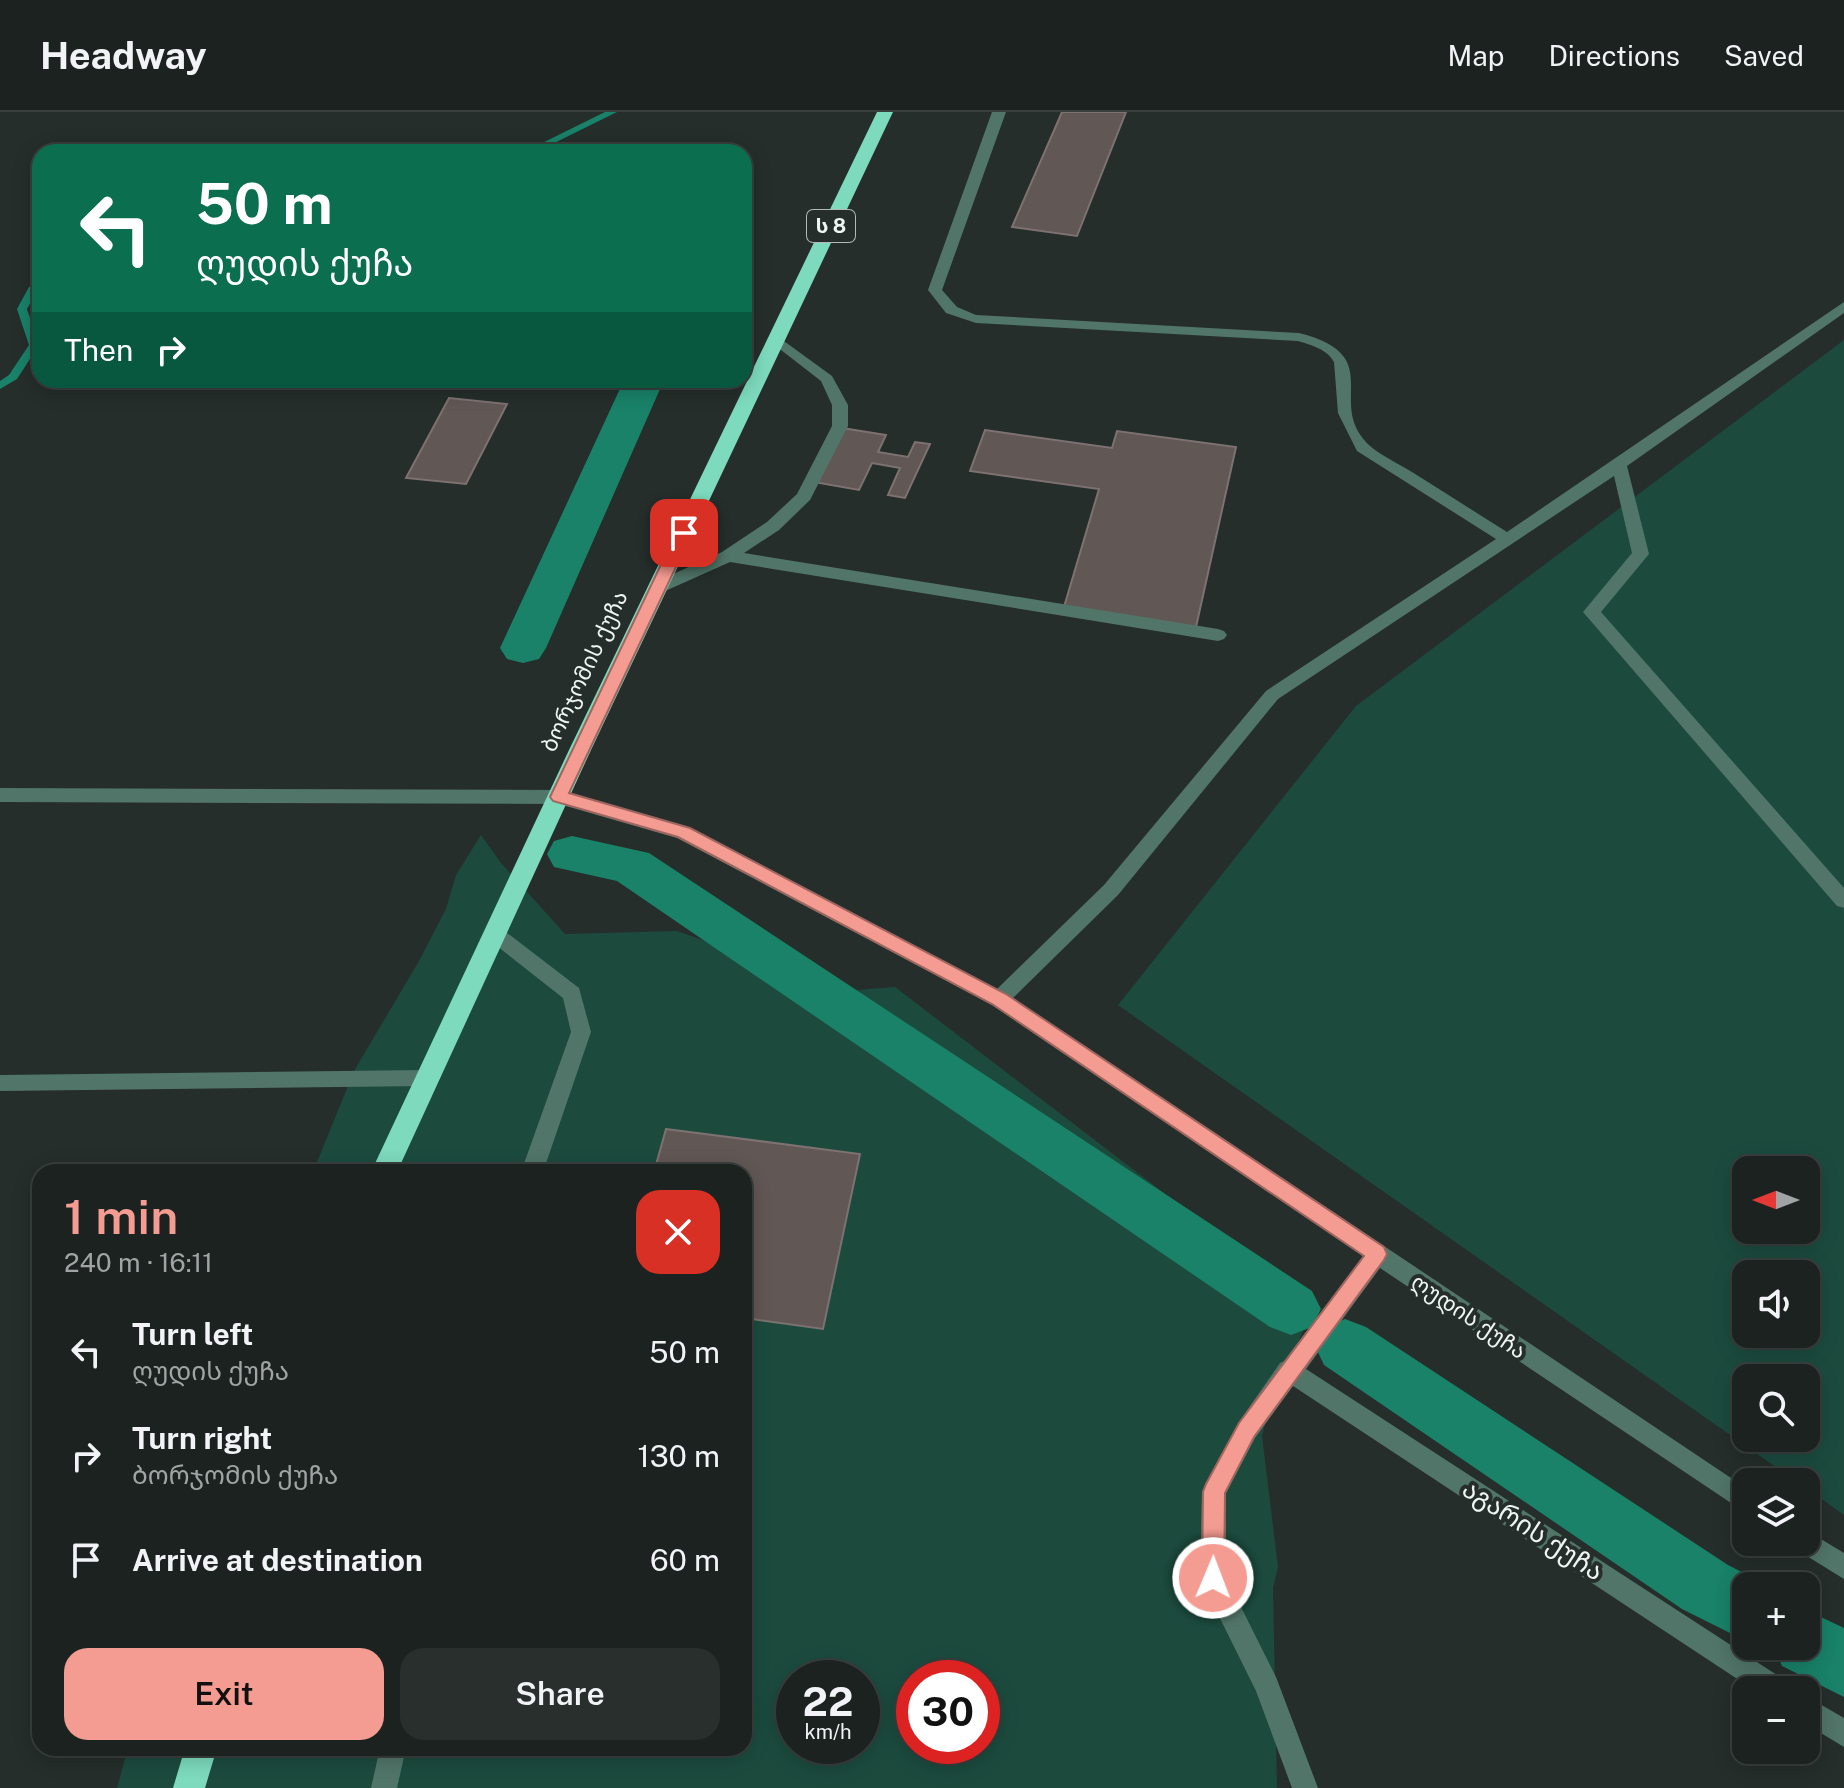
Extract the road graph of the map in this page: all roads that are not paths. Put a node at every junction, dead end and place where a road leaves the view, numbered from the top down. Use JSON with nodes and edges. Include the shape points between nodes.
{"nodes":[{"id":1,"x":885,"y":112,"type":"edge"},
{"id":2,"x":999,"y":112,"type":"edge"},
{"id":3,"x":1844,"y":306,"type":"edge"},
{"id":4,"x":777,"y":340,"type":"junction"},
{"id":5,"x":1619,"y":465,"type":"junction"},
{"id":6,"x":1507,"y":539,"type":"junction"},
{"id":7,"x":728,"y":556,"type":"junction"},
{"id":8,"x":657,"y":588,"type":"junction"},
{"id":9,"x":1218,"y":635,"type":"dead end"},
{"id":10,"x":0,"y":795,"type":"edge"},
{"id":11,"x":559,"y":797,"type":"junction"},
{"id":12,"x":1844,"y":901,"type":"edge"},
{"id":13,"x":495,"y":934,"type":"junction"},
{"id":14,"x":999,"y":999,"type":"junction"},
{"id":15,"x":426,"y":1078,"type":"junction"},
{"id":16,"x":0,"y":1083,"type":"edge"},
{"id":17,"x":388,"y":1164,"type":"edge"},
{"id":18,"x":535,"y":1164,"type":"edge"},
{"id":19,"x":1377,"y":1254,"type":"junction"},
{"id":20,"x":1288,"y":1370,"type":"junction"},
{"id":21,"x":1732,"y":1493,"type":"edge"},
{"id":22,"x":1820,"y":1551,"type":"edge"},
{"id":23,"x":1844,"y":1567,"type":"edge"},
{"id":24,"x":1756,"y":1676,"type":"edge"},
{"id":25,"x":1820,"y":1718,"type":"edge"},
{"id":26,"x":1844,"y":1734,"type":"edge"},
{"id":27,"x":199,"y":1756,"type":"edge"},
{"id":28,"x":391,"y":1756,"type":"edge"},
{"id":29,"x":189,"y":1788,"type":"edge"},
{"id":30,"x":384,"y":1788,"type":"edge"},
{"id":31,"x":1305,"y":1788,"type":"edge"}],
"edges":[{"from":1,"to":4,"type":"highway","name":"ბორჯომის ქუჩა","number":"ს 8"},
{"from":2,"to":6,"type":"street","via":[[935,290],[941,305],[976,319],[1299,337],[1318,344],[1340,359],[1344,408],[1363,448]]},
{"from":3,"to":5,"type":"street"},
{"from":4,"to":7,"type":"street","via":[[827,379],[840,405],[840,426],[804,496],[773,526]]},
{"from":4,"to":8,"type":"highway","name":"ბორჯომის ქუჩა","number":"ს 8"},
{"from":5,"to":6,"type":"street"},
{"from":5,"to":12,"type":"street","via":[[1641,554],[1592,612]]},
{"from":6,"to":14,"type":"street","via":[[1272,695],[1111,890]]},
{"from":7,"to":8,"type":"street"},
{"from":7,"to":9,"type":"street"},
{"from":8,"to":11,"type":"highway","name":"ბორჯომის ქუჩა","number":"ს 8"},
{"from":10,"to":11,"type":"street","name":"ღუდის ქუჩა"},
{"from":11,"to":13,"type":"highway","name":"ბორჯომის ქუჩა","number":"ს 8"},
{"from":11,"to":14,"type":"street","name":"ღუდის ქუჩა","via":[[684,833]]},
{"from":13,"to":15,"type":"highway","name":"ბორჯომის ქუჩა","number":"ს 8"},
{"from":13,"to":18,"type":"street","via":[[572,994],[581,1032]]},
{"from":14,"to":19,"type":"street","name":"ღუდის ქუჩა"},
{"from":15,"to":16,"type":"street"},
{"from":15,"to":17,"type":"highway","name":"ბორჯომის ქუჩა","number":"ს 8"},
{"from":19,"to":20,"type":"street"},
{"from":19,"to":21,"type":"street","name":"ღუდის ქუჩა"},
{"from":20,"to":24,"type":"street","name":"აგარის ქუჩა"},
{"from":20,"to":31,"type":"street","via":[[1214,1492],[1213,1578],[1267,1686]]},
{"from":22,"to":23,"type":"street"},
{"from":25,"to":26,"type":"street"},
{"from":27,"to":29,"type":"highway"},
{"from":28,"to":30,"type":"street"}]}
